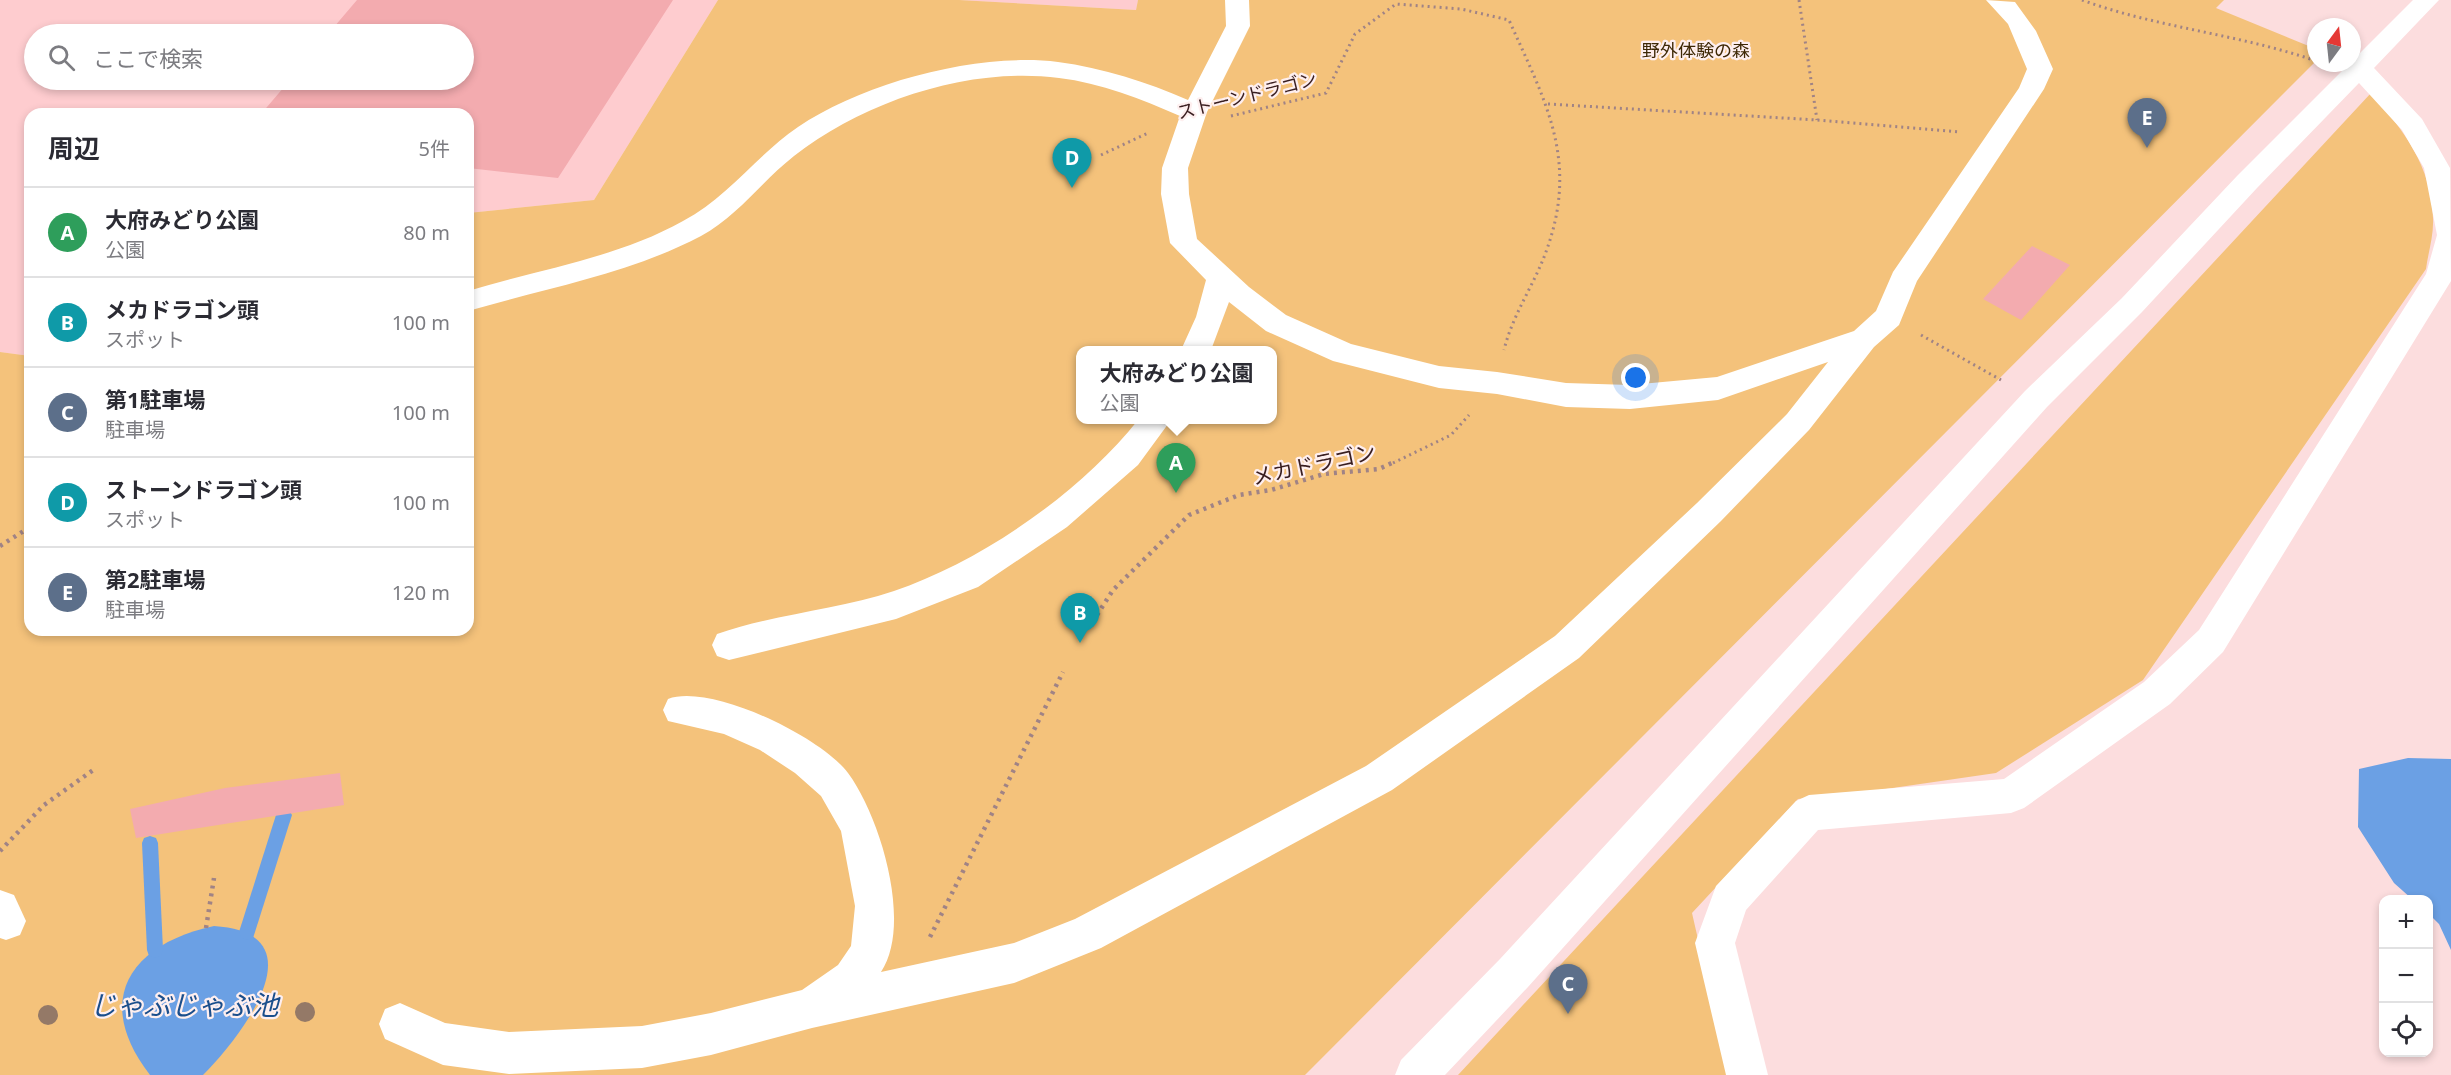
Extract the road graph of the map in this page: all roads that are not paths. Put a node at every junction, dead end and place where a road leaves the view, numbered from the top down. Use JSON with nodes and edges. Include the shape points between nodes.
{"nodes":[{"id":1,"x":1237,"y":0,"type":"edge"},
{"id":2,"x":1998,"y":0,"type":"edge"},
{"id":3,"x":2427,"y":0,"type":"edge"},
{"id":4,"x":2361,"y":66,"type":"edge"},
{"id":5,"x":2361,"y":70,"type":"edge"},
{"id":6,"x":2355,"y":72,"type":"edge"},
{"id":7,"x":1192,"y":119,"type":"junction"},
{"id":8,"x":2451,"y":235,"type":"edge"},
{"id":9,"x":1221,"y":277,"type":"junction"},
{"id":10,"x":474,"y":299,"type":"edge"},
{"id":11,"x":1877,"y":328,"type":"junction"},
{"id":12,"x":1198,"y":346,"type":"edge"},
{"id":13,"x":1152,"y":424,"type":"edge"},
{"id":14,"x":729,"y":645,"type":"dead end"},
{"id":15,"x":681,"y":710,"type":"dead end"},
{"id":16,"x":812,"y":1008,"type":"junction"},
{"id":17,"x":400,"y":1024,"type":"dead end"},
{"id":18,"x":1416,"y":1075,"type":"edge"},
{"id":19,"x":1747,"y":1075,"type":"edge"}],
"edges":[{"from":1,"to":7,"type":"street","via":[[1238,26]]},
{"from":2,"to":11,"type":"street","via":[[2011,10],[2026,32],[2040,69],[2031,89],[1903,279]]},
{"from":3,"to":4,"type":"street"},
{"from":5,"to":8,"type":"street","via":[[2413,125],[2437,168]]},
{"from":6,"to":18,"type":"street","via":[[2132,305],[2036,399],[1514,973]]},
{"from":7,"to":9,"type":"street","via":[[1175,168],[1175,194],[1184,243]]},
{"from":7,"to":10,"type":"street","via":[[1136,90],[1073,73],[1037,68],[954,76],[860,106],[820,124],[784,149],[717,214],[669,240]]},
{"from":8,"to":19,"type":"street","via":[[2440,275],[2211,641],[2157,693],[2011,796],[1809,813],[1730,899],[1715,943]]},
{"from":9,"to":11,"type":"street","via":[[1276,323],[1344,353],[1439,377],[1566,395],[1630,397],[1718,388]]},
{"from":9,"to":12,"type":"street","via":[[1211,317]]},
{"from":11,"to":16,"type":"street","via":[[1798,422],[1709,513],[1567,647],[1379,778],[1087,934],[1014,963]]},
{"from":13,"to":14,"type":"street","via":[[1127,456],[1055,518],[966,577],[896,606]]},
{"from":15,"to":16,"type":"street","via":[[727,718],[773,738],[808,761],[834,784],[859,827],[875,906],[870,953],[852,979]]},
{"from":16,"to":17,"type":"street","via":[[642,1047],[519,1053],[443,1044]]}]}
